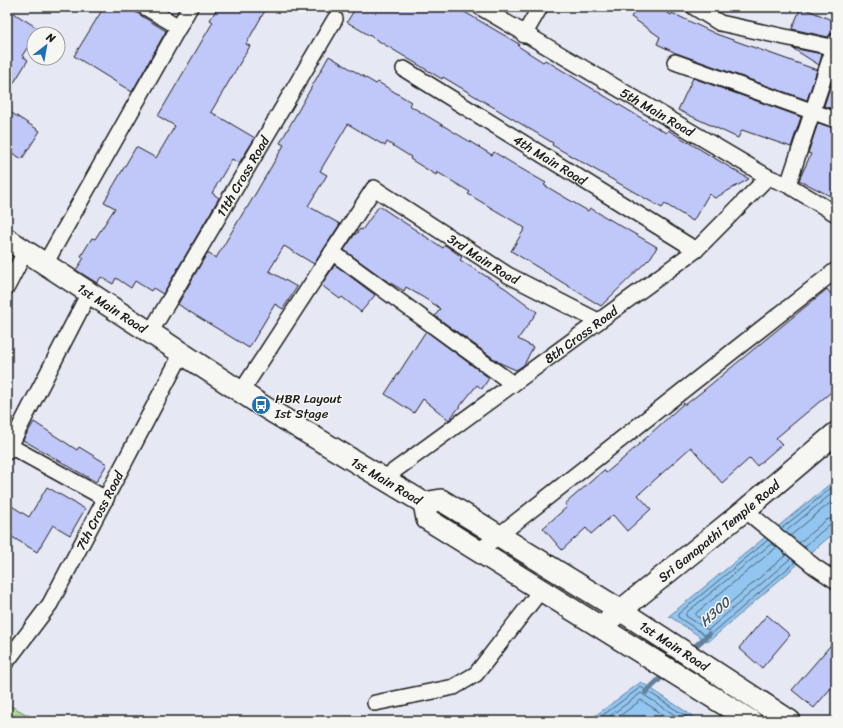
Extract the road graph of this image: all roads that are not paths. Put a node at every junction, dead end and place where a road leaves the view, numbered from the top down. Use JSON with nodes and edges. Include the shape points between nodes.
{"nodes":[{"id":1,"x":145,"y":7,"type":"edge"},
{"id":2,"x":190,"y":7,"type":"edge"},
{"id":3,"x":480,"y":7,"type":"edge"},
{"id":4,"x":540,"y":7,"type":"edge"},
{"id":5,"x":694,"y":7,"type":"edge"},
{"id":6,"x":335,"y":19,"type":"dead end"},
{"id":7,"x":179,"y":27,"type":"junction"},
{"id":8,"x":524,"y":35,"type":"junction"},
{"id":9,"x":835,"y":45,"type":"edge"},
{"id":10,"x":675,"y":62,"type":"dead end"},
{"id":11,"x":404,"y":69,"type":"dead end"},
{"id":12,"x":812,"y":112,"type":"junction"},
{"id":13,"x":836,"y":120,"type":"edge"},
{"id":14,"x":768,"y":177,"type":"junction"},
{"id":15,"x":788,"y":185,"type":"junction"},
{"id":16,"x":836,"y":214,"type":"edge"},
{"id":17,"x":7,"y":240,"type":"edge"},
{"id":18,"x":696,"y":250,"type":"junction"},
{"id":19,"x":25,"y":252,"type":"junction"},
{"id":20,"x":332,"y":252,"type":"junction"},
{"id":21,"x":45,"y":264,"type":"junction"},
{"id":22,"x":836,"y":270,"type":"edge"},
{"id":23,"x":7,"y":287,"type":"edge"},
{"id":24,"x":89,"y":293,"type":"junction"},
{"id":25,"x":598,"y":321,"type":"junction"},
{"id":26,"x":150,"y":333,"type":"junction"},
{"id":27,"x":182,"y":353,"type":"junction"},
{"id":28,"x":513,"y":384,"type":"junction"},
{"id":29,"x":242,"y":392,"type":"junction"},
{"id":30,"x":836,"y":433,"type":"edge"},
{"id":31,"x":9,"y":449,"type":"edge"},
{"id":32,"x":383,"y":479,"type":"junction"},
{"id":33,"x":106,"y":499,"type":"junction"},
{"id":34,"x":424,"y":503,"type":"junction"},
{"id":35,"x":745,"y":510,"type":"junction"},
{"id":36,"x":497,"y":535,"type":"junction"},
{"id":37,"x":479,"y":551,"type":"junction"},
{"id":38,"x":836,"y":581,"type":"edge"},
{"id":39,"x":541,"y":590,"type":"junction"},
{"id":40,"x":620,"y":610,"type":"junction"},
{"id":41,"x":601,"y":628,"type":"junction"},
{"id":42,"x":7,"y":661,"type":"edge"},
{"id":43,"x":375,"y":704,"type":"dead end"},
{"id":44,"x":751,"y":721,"type":"edge"},
{"id":45,"x":790,"y":721,"type":"edge"}],
"edges":[{"from":1,"to":7,"type":"street"},
{"from":2,"to":7,"type":"street"},
{"from":3,"to":8,"type":"street","name":"5th Main Road"},
{"from":4,"to":8,"type":"street"},
{"from":5,"to":9,"type":"street","via":[[720,23]]},
{"from":6,"to":26,"type":"street","name":"11th Cross Road"},
{"from":7,"to":21,"type":"street"},
{"from":8,"to":14,"type":"street","name":"5th Main Road"},
{"from":9,"to":12,"type":"street"},
{"from":10,"to":12,"type":"street"},
{"from":11,"to":18,"type":"street","name":"4th Main Road"},
{"from":12,"to":13,"type":"street"},
{"from":12,"to":15,"type":"street"},
{"from":14,"to":15,"type":"street","name":"5th Main Road"},
{"from":14,"to":18,"type":"street","name":"8th Cross Road"},
{"from":15,"to":16,"type":"street","name":"5th Main Road"},
{"from":17,"to":19,"type":"street","name":"1st Main Road"},
{"from":18,"to":25,"type":"street","name":"8th Cross Road"},
{"from":19,"to":21,"type":"street","name":"1st Main Road"},
{"from":19,"to":23,"type":"street"},
{"from":20,"to":25,"type":"street","name":"3rd Main Road","via":[[374,188],[508,275]]},
{"from":20,"to":28,"type":"street"},
{"from":20,"to":29,"type":"street"},
{"from":21,"to":24,"type":"street","name":"1st Main Road"},
{"from":22,"to":36,"type":"street"},
{"from":24,"to":26,"type":"street","name":"1st Main Road"},
{"from":24,"to":31,"type":"street"},
{"from":25,"to":28,"type":"street","name":"8th Cross Road"},
{"from":26,"to":27,"type":"street","name":"1st Main Road"},
{"from":27,"to":29,"type":"street","name":"1st Main Road"},
{"from":27,"to":33,"type":"street","name":"7th Cross Road"},
{"from":28,"to":32,"type":"street","name":"8th Cross Road"},
{"from":29,"to":32,"type":"street","name":"1st Main Road"},
{"from":30,"to":35,"type":"street","name":"Sri Ganapathi Temple Road"},
{"from":31,"to":33,"type":"street"},
{"from":32,"to":34,"type":"street","name":"1st Main Road"},
{"from":33,"to":42,"type":"street","name":"7th Cross Road","via":[[50,604]]},
{"from":34,"to":36,"type":"street","name":"1st Main Road","via":[[441,500]]},
{"from":34,"to":37,"type":"street","via":[[426,519]]},
{"from":35,"to":38,"type":"street"},
{"from":35,"to":40,"type":"street","name":"Sri Ganapathi Temple Road"},
{"from":36,"to":37,"type":"street"},
{"from":36,"to":40,"type":"street","name":"1st Main Road"},
{"from":37,"to":39,"type":"street"},
{"from":39,"to":41,"type":"street"},
{"from":39,"to":43,"type":"street","via":[[476,674],[466,682],[454,687]]},
{"from":40,"to":41,"type":"street","name":"Sri Ganapathi Temple Road"},
{"from":40,"to":45,"type":"street","name":"1st Main Road"},
{"from":41,"to":44,"type":"street"}]}
